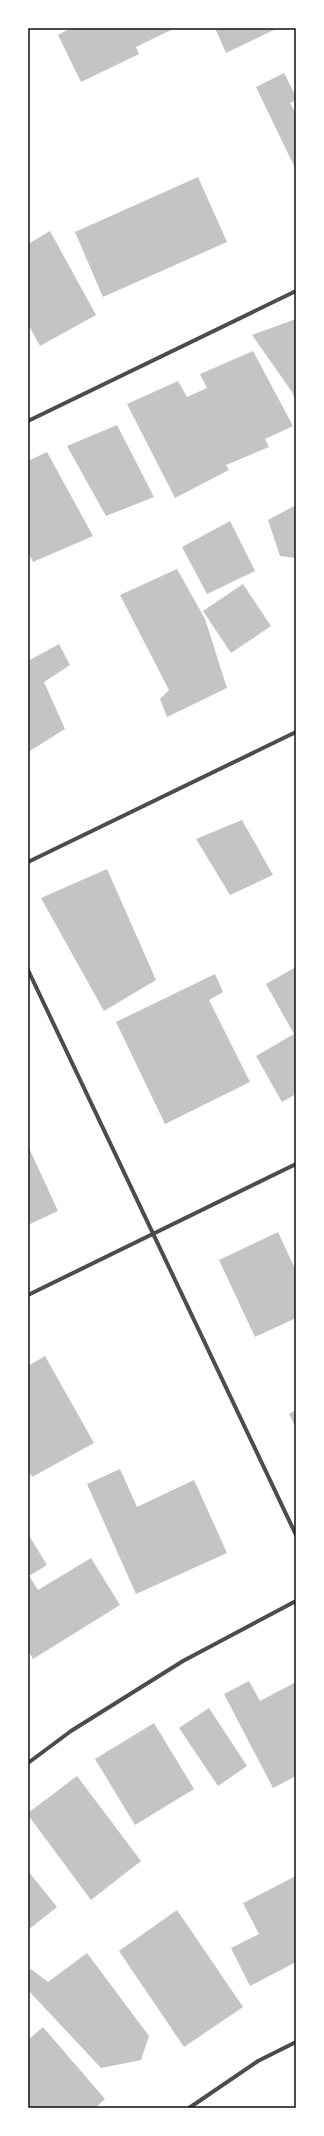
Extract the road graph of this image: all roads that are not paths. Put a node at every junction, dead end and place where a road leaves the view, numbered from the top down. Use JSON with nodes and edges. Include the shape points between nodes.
{"nodes":[{"id":1,"x":296,"y":291,"type":"edge"},
{"id":2,"x":28,"y":420,"type":"edge"},
{"id":3,"x":296,"y":732,"type":"edge"},
{"id":4,"x":28,"y":862,"type":"edge"},
{"id":5,"x":28,"y":970,"type":"edge"},
{"id":6,"x":296,"y":1164,"type":"edge"},
{"id":7,"x":152,"y":1233,"type":"junction"},
{"id":8,"x":28,"y":1295,"type":"edge"},
{"id":9,"x":296,"y":1535,"type":"edge"},
{"id":10,"x":296,"y":1601,"type":"edge"},
{"id":11,"x":28,"y":1763,"type":"edge"},
{"id":12,"x":296,"y":2042,"type":"edge"},
{"id":13,"x":189,"y":2108,"type":"edge"}],
"edges":[{"from":1,"to":2,"type":"street"},
{"from":3,"to":4,"type":"street"},
{"from":5,"to":7,"type":"street"},
{"from":6,"to":7,"type":"street"},
{"from":7,"to":8,"type":"street"},
{"from":7,"to":9,"type":"street"},
{"from":10,"to":11,"type":"street","via":[[183,1661],[71,1731]]},
{"from":12,"to":13,"type":"street","via":[[258,2061]]}]}
